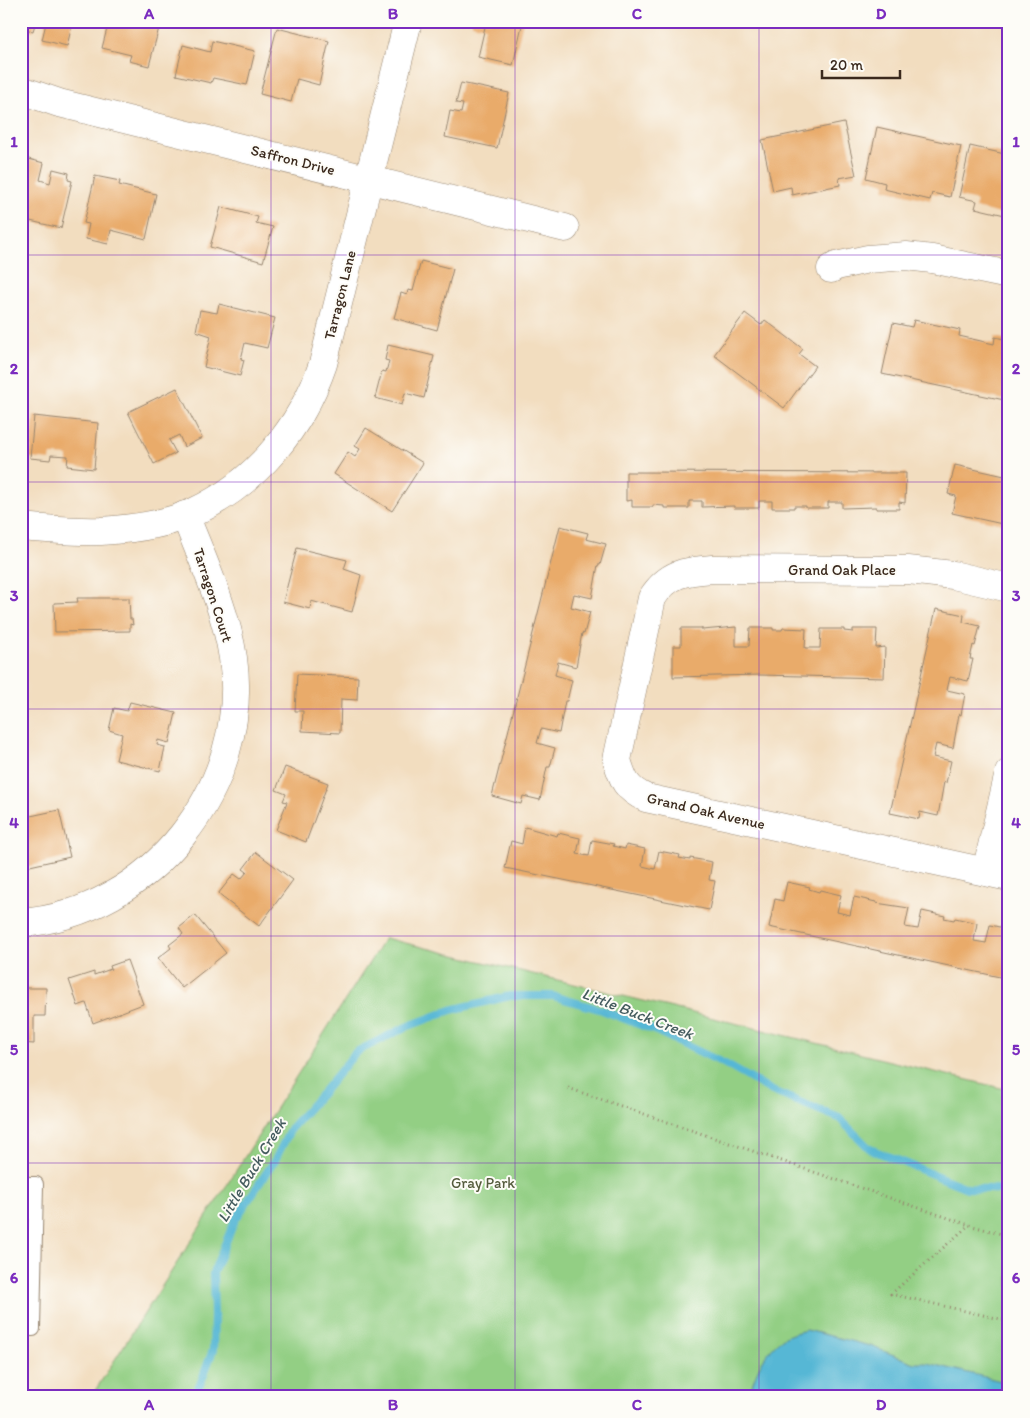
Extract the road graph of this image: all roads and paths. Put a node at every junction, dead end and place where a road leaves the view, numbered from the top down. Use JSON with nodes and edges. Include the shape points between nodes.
{"nodes":[{"id":1,"x":408,"y":21,"type":"edge"},
{"id":2,"x":21,"y":90,"type":"edge"},
{"id":3,"x":369,"y":179,"type":"junction"},
{"id":4,"x":565,"y":228,"type":"dead end"},
{"id":5,"x":831,"y":269,"type":"dead end"},
{"id":6,"x":1009,"y":275,"type":"edge"},
{"id":7,"x":186,"y":515,"type":"junction"},
{"id":8,"x":21,"y":526,"type":"edge"},
{"id":9,"x":674,"y":576,"type":"joint"},
{"id":10,"x":1009,"y":588,"type":"edge"},
{"id":11,"x":1009,"y":773,"type":"edge"},
{"id":12,"x":998,"y":874,"type":"edge"},
{"id":13,"x":21,"y":923,"type":"edge"},
{"id":14,"x":568,"y":1088,"type":"dead end"},
{"id":15,"x":21,"y":1184,"type":"edge"},
{"id":16,"x":970,"y":1225,"type":"junction"},
{"id":17,"x":1009,"y":1236,"type":"edge"},
{"id":18,"x":1009,"y":1321,"type":"edge"},
{"id":19,"x":21,"y":1329,"type":"edge"}],
"edges":[{"from":1,"to":3,"type":"street","name":"Tarragon Lane"},
{"from":2,"to":3,"type":"street","name":"Saffron Drive"},
{"from":3,"to":4,"type":"street","name":"Saffron Drive"},
{"from":3,"to":7,"type":"street","name":"Tarragon Lane","via":[[323,364],[303,409],[283,440],[258,468],[212,502]]},
{"from":5,"to":6,"type":"street","via":[[868,258],[906,256]]},
{"from":7,"to":8,"type":"street","name":"Tarragon Lane","via":[[143,526],[100,531]]},
{"from":7,"to":13,"type":"street","name":"Tarragon Court","via":[[224,618],[233,658],[233,718],[218,776],[182,838],[139,879],[76,912],[42,922]]},
{"from":9,"to":10,"type":"street","name":"Grand Oak Place","via":[[712,569],[908,570]]},
{"from":9,"to":12,"type":"street","name":"Grand Oak Avenue","via":[[660,585],[652,598],[618,749],[621,774],[635,793],[661,802]]},
{"from":11,"to":12,"type":"street"},
{"from":14,"to":16,"type":"path"},
{"from":15,"to":19,"type":"lane","via":[[36,1184],[33,1329]]},
{"from":16,"to":17,"type":"path"},
{"from":16,"to":18,"type":"path","via":[[892,1294]]}]}
